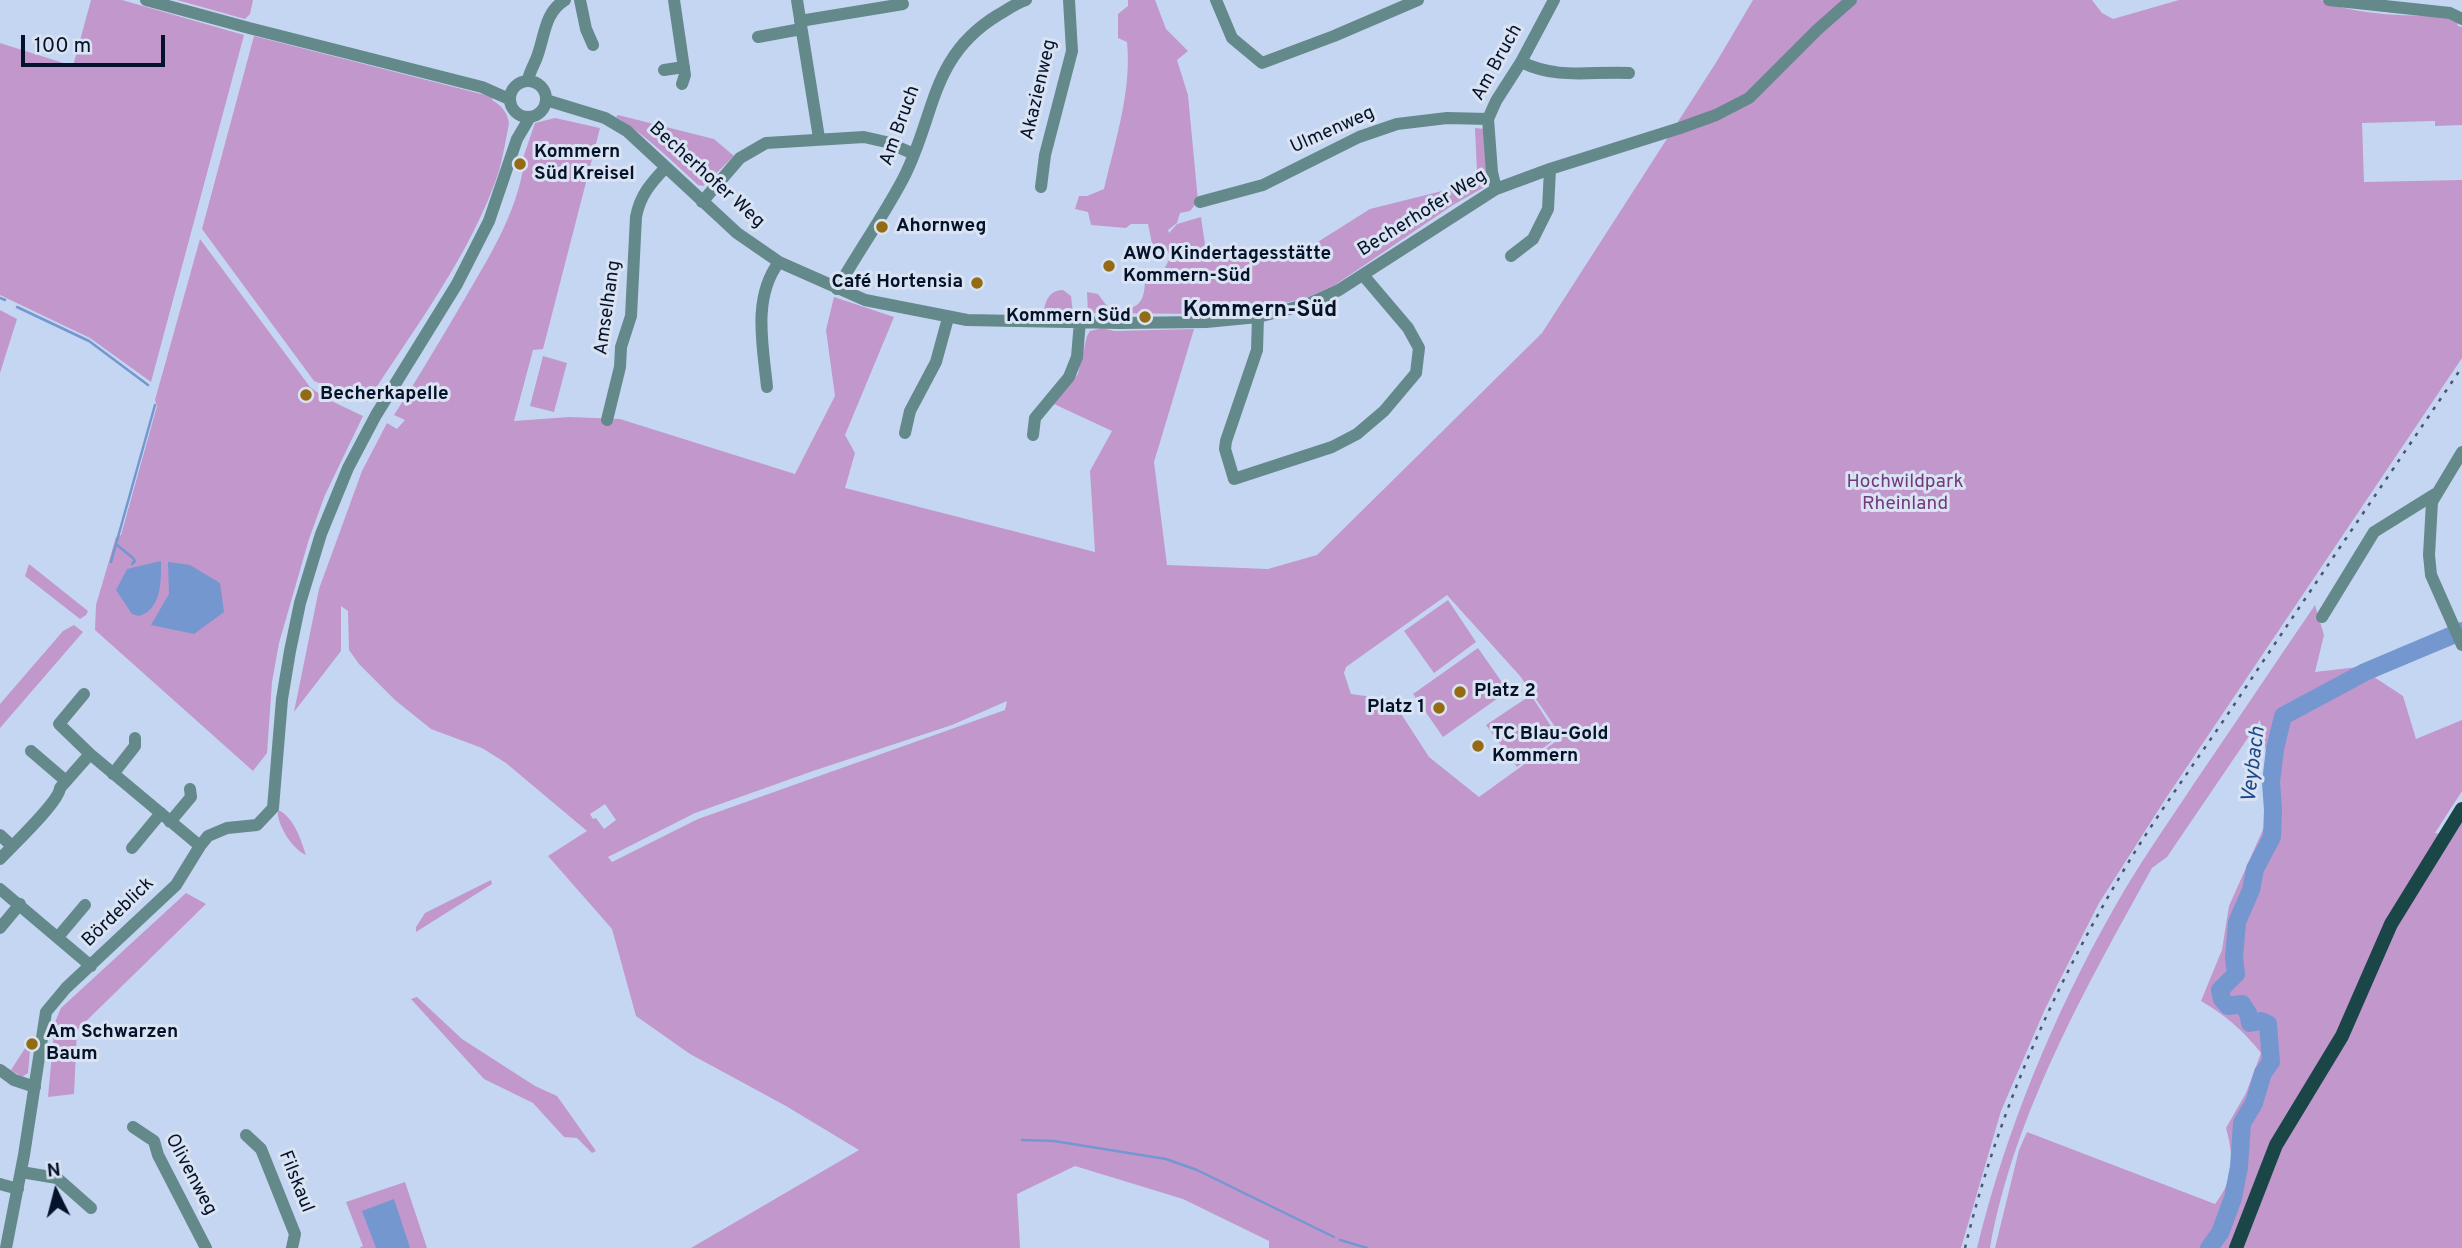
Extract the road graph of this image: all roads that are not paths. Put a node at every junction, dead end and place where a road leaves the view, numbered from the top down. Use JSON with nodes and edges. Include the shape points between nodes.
{"nodes":[{"id":1,"x":146,"y":0,"type":"edge"},
{"id":2,"x":565,"y":0,"type":"edge"},
{"id":3,"x":580,"y":0,"type":"edge"},
{"id":4,"x":674,"y":0,"type":"edge"},
{"id":5,"x":797,"y":0,"type":"edge"},
{"id":6,"x":1026,"y":0,"type":"edge"},
{"id":7,"x":1069,"y":0,"type":"edge"},
{"id":8,"x":1216,"y":0,"type":"edge"},
{"id":9,"x":1418,"y":0,"type":"edge"},
{"id":10,"x":1554,"y":0,"type":"edge"},
{"id":11,"x":1851,"y":0,"type":"edge"},
{"id":12,"x":2329,"y":0,"type":"edge"},
{"id":13,"x":883,"y":4,"type":"edge"},
{"id":14,"x":903,"y":4,"type":"dead end"},
{"id":15,"x":2462,"y":19,"type":"edge"},
{"id":16,"x":801,"y":25,"type":"junction"},
{"id":17,"x":758,"y":37,"type":"dead end"},
{"id":18,"x":593,"y":46,"type":"dead end"},
{"id":19,"x":1521,"y":62,"type":"junction"},
{"id":20,"x":684,"y":67,"type":"junction"},
{"id":21,"x":664,"y":70,"type":"dead end"},
{"id":22,"x":1629,"y":73,"type":"dead end"},
{"id":23,"x":533,"y":82,"type":"junction"},
{"id":24,"x":682,"y":84,"type":"dead end"},
{"id":25,"x":511,"y":94,"type":"junction"},
{"id":26,"x":545,"y":104,"type":"junction"},
{"id":27,"x":523,"y":115,"type":"junction"},
{"id":28,"x":1488,"y":119,"type":"junction"},
{"id":29,"x":819,"y":138,"type":"junction"},
{"id":30,"x":914,"y":154,"type":"junction"},
{"id":31,"x":666,"y":167,"type":"junction"},
{"id":32,"x":1549,"y":169,"type":"junction"},
{"id":33,"x":1041,"y":187,"type":"dead end"},
{"id":34,"x":1496,"y":189,"type":"junction"},
{"id":35,"x":702,"y":202,"type":"junction"},
{"id":36,"x":1200,"y":202,"type":"dead end"},
{"id":37,"x":1511,"y":256,"type":"dead end"},
{"id":38,"x":779,"y":262,"type":"junction"},
{"id":39,"x":1363,"y":275,"type":"junction"},
{"id":40,"x":837,"y":289,"type":"junction"},
{"id":41,"x":1258,"y":317,"type":"junction"},
{"id":42,"x":948,"y":318,"type":"junction"},
{"id":43,"x":1080,"y":321,"type":"junction"},
{"id":44,"x":767,"y":387,"type":"dead end"},
{"id":45,"x":607,"y":420,"type":"dead end"},
{"id":46,"x":905,"y":433,"type":"dead end"},
{"id":47,"x":1033,"y":435,"type":"dead end"},
{"id":48,"x":2462,"y":452,"type":"edge"},
{"id":49,"x":2436,"y":493,"type":"junction"},
{"id":50,"x":2322,"y":617,"type":"dead end"},
{"id":51,"x":2461,"y":643,"type":"edge"},
{"id":52,"x":84,"y":694,"type":"dead end"},
{"id":53,"x":135,"y":738,"type":"dead end"},
{"id":54,"x":31,"y":751,"type":"dead end"},
{"id":55,"x":90,"y":754,"type":"junction"},
{"id":56,"x":113,"y":774,"type":"junction"},
{"id":57,"x":66,"y":781,"type":"junction"},
{"id":58,"x":191,"y":789,"type":"dead end"},
{"id":59,"x":2462,"y":809,"type":"edge"},
{"id":60,"x":165,"y":817,"type":"junction"},
{"id":61,"x":0,"y":835,"type":"edge"},
{"id":62,"x":12,"y":846,"type":"junction"},
{"id":63,"x":200,"y":846,"type":"junction"},
{"id":64,"x":132,"y":848,"type":"dead end"},
{"id":65,"x":0,"y":859,"type":"edge"},
{"id":66,"x":0,"y":889,"type":"edge"},
{"id":67,"x":20,"y":904,"type":"junction"},
{"id":68,"x":85,"y":905,"type":"dead end"},
{"id":69,"x":0,"y":928,"type":"edge"},
{"id":70,"x":58,"y":937,"type":"junction"},
{"id":71,"x":91,"y":966,"type":"junction"},
{"id":72,"x":0,"y":1070,"type":"edge"},
{"id":73,"x":35,"y":1087,"type":"junction"},
{"id":74,"x":133,"y":1127,"type":"dead end"},
{"id":75,"x":246,"y":1135,"type":"dead end"},
{"id":76,"x":21,"y":1172,"type":"junction"},
{"id":77,"x":0,"y":1184,"type":"edge"},
{"id":78,"x":18,"y":1189,"type":"junction"},
{"id":79,"x":91,"y":1208,"type":"dead end"},
{"id":80,"x":6,"y":1248,"type":"edge"},
{"id":81,"x":206,"y":1248,"type":"edge"},
{"id":82,"x":292,"y":1248,"type":"edge"},
{"id":83,"x":2236,"y":1248,"type":"edge"}],
"edges":[{"from":1,"to":25,"type":"street","via":[[482,87],[498,86]]},
{"from":2,"to":23,"type":"street","via":[[548,17],[537,57],[540,68]]},
{"from":3,"to":18,"type":"street"},
{"from":4,"to":20,"type":"street"},
{"from":5,"to":16,"type":"street"},
{"from":6,"to":30,"type":"street","name":"Am Bruch","via":[[982,25],[949,60]]},
{"from":7,"to":33,"type":"street","name":"Akazienweg","via":[[1072,51]]},
{"from":8,"to":9,"type":"street","via":[[1232,38],[1262,63]]},
{"from":10,"to":19,"type":"street","name":"Am Bruch"},
{"from":11,"to":32,"type":"street","name":"Becherhofer Weg","via":[[1749,97],[1680,128]]},
{"from":12,"to":15,"type":"street","via":[[2451,13]]},
{"from":13,"to":14,"type":"street"},
{"from":13,"to":16,"type":"street"},
{"from":16,"to":17,"type":"street"},
{"from":16,"to":29,"type":"street"},
{"from":19,"to":22,"type":"street","via":[[1576,75]]},
{"from":19,"to":28,"type":"street","name":"Am Bruch"},
{"from":20,"to":21,"type":"street"},
{"from":20,"to":24,"type":"street"},
{"from":23,"to":25,"type":"street","via":[[519,83]]},
{"from":23,"to":26,"type":"street","via":[[544,90]]},
{"from":25,"to":27,"type":"street","via":[[510,104]]},
{"from":26,"to":27,"type":"street"},
{"from":26,"to":31,"type":"street","name":"Becherhofer Weg","via":[[613,122]]},
{"from":27,"to":63,"type":"street","name":"Bördeblick","via":[[515,128],[517,139],[489,221],[457,284],[370,426],[321,534],[290,651],[274,806],[257,825],[227,828],[208,836]]},
{"from":28,"to":34,"type":"street","name":"Am Bruch"},
{"from":28,"to":36,"type":"street","name":"Ulmenweg","via":[[1397,124],[1359,136],[1263,186]]},
{"from":29,"to":30,"type":"street","via":[[864,137]]},
{"from":29,"to":35,"type":"street","via":[[757,146],[740,158]]},
{"from":30,"to":40,"type":"street","name":"Am Bruch"},
{"from":31,"to":35,"type":"street","name":"Becherhofer Weg"},
{"from":31,"to":45,"type":"street","name":"Amselhang","via":[[639,202],[631,316]]},
{"from":32,"to":34,"type":"street","name":"Becherhofer Weg"},
{"from":32,"to":37,"type":"street","via":[[1548,209],[1533,239]]},
{"from":34,"to":39,"type":"street","name":"Becherhofer Weg"},
{"from":35,"to":38,"type":"street","name":"Becherhofer Weg"},
{"from":38,"to":40,"type":"street","name":"Becherhofer Weg"},
{"from":38,"to":44,"type":"street","via":[[763,295]]},
{"from":39,"to":41,"type":"street","name":"Becherhofer Weg","via":[[1308,304]]},
{"from":39,"to":41,"type":"street","via":[[1409,328],[1419,348],[1416,373],[1357,435],[1234,479],[1226,442],[1257,351]]},
{"from":40,"to":42,"type":"street","name":"Becherhofer Weg","via":[[864,300]]},
{"from":41,"to":43,"type":"street","name":"Becherhofer Weg","via":[[1206,322]]},
{"from":42,"to":43,"type":"street","name":"Becherhofer Weg"},
{"from":42,"to":46,"type":"street","via":[[939,354],[910,411]]},
{"from":43,"to":47,"type":"street","via":[[1077,358],[1069,377],[1035,418]]},
{"from":48,"to":49,"type":"street"},
{"from":49,"to":50,"type":"street","via":[[2374,532]]},
{"from":49,"to":51,"type":"street","via":[[2430,513],[2429,566]]},
{"from":52,"to":55,"type":"street","via":[[59,724]]},
{"from":53,"to":56,"type":"street","via":[[135,746]]},
{"from":54,"to":57,"type":"street"},
{"from":55,"to":56,"type":"street"},
{"from":55,"to":57,"type":"street"},
{"from":56,"to":60,"type":"street"},
{"from":57,"to":62,"type":"street","via":[[60,794]]},
{"from":58,"to":60,"type":"street","via":[[191,797]]},
{"from":59,"to":83,"type":"main road","via":[[2391,924],[2342,1036],[2276,1145]]},
{"from":60,"to":63,"type":"street"},
{"from":60,"to":64,"type":"street"},
{"from":61,"to":62,"type":"street"},
{"from":62,"to":65,"type":"street"},
{"from":63,"to":71,"type":"street","name":"Bördeblick","via":[[176,885]]},
{"from":66,"to":67,"type":"street"},
{"from":67,"to":69,"type":"street"},
{"from":67,"to":70,"type":"street"},
{"from":68,"to":70,"type":"street"},
{"from":70,"to":71,"type":"street"},
{"from":71,"to":73,"type":"street","name":"Bördeblick","via":[[46,1012]]},
{"from":72,"to":73,"type":"street"},
{"from":73,"to":76,"type":"street","name":"Bördeblick"},
{"from":74,"to":81,"type":"street","name":"Olivenweg","via":[[154,1141]]},
{"from":75,"to":82,"type":"street","name":"Filskaul","via":[[261,1149],[295,1234]]},
{"from":76,"to":78,"type":"street","name":"Bördeblick"},
{"from":76,"to":79,"type":"street","via":[[57,1178]]},
{"from":77,"to":78,"type":"street"},
{"from":78,"to":80,"type":"street","name":"Bördeblick"}]}
